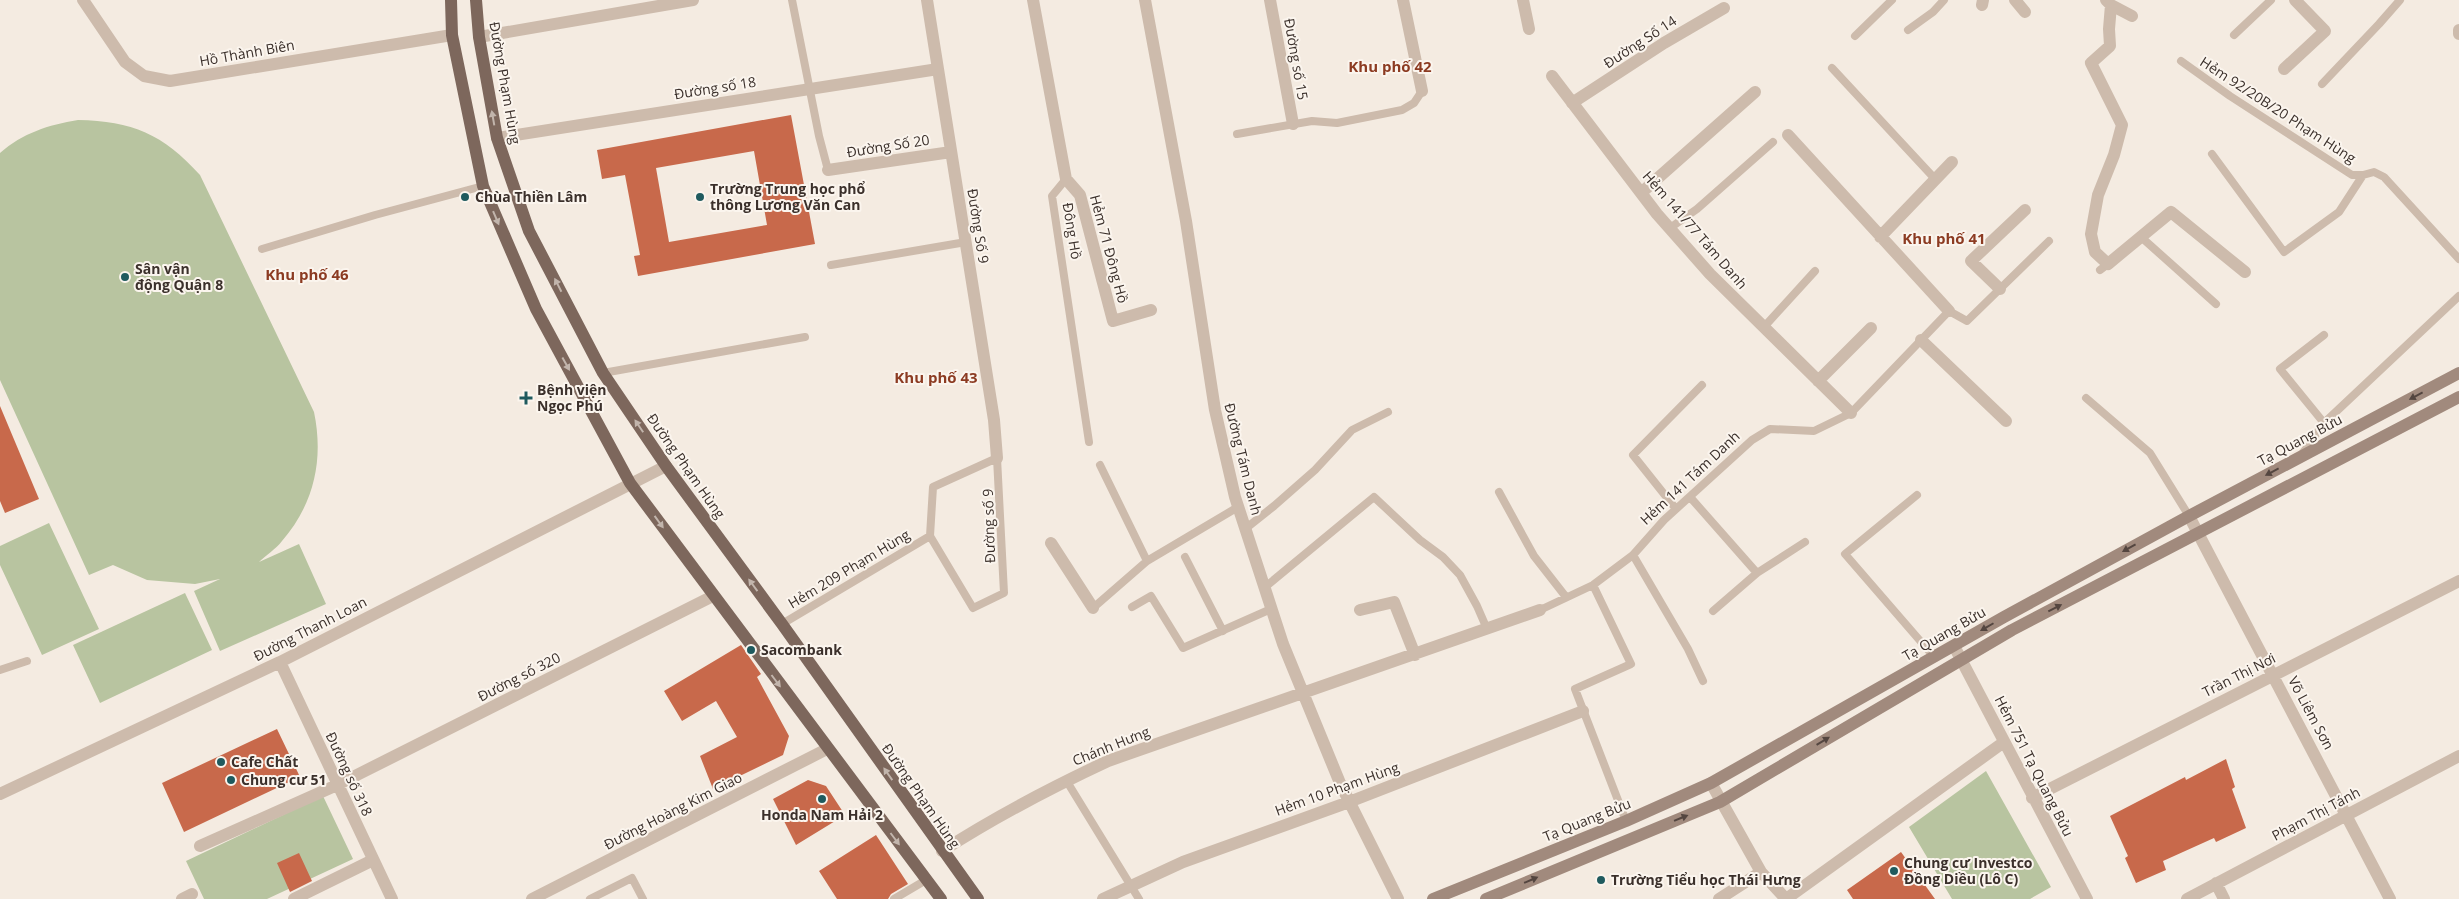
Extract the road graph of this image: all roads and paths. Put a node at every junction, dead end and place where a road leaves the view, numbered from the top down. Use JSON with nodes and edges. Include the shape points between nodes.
{"nodes":[{"id":1,"x":83,"y":0,"type":"edge"},
{"id":2,"x":451,"y":0,"type":"edge"},
{"id":3,"x":476,"y":0,"type":"edge"},
{"id":4,"x":693,"y":0,"type":"edge"},
{"id":5,"x":792,"y":0,"type":"edge"},
{"id":6,"x":927,"y":0,"type":"edge"},
{"id":7,"x":1032,"y":0,"type":"edge"},
{"id":8,"x":1145,"y":0,"type":"edge"},
{"id":9,"x":1270,"y":0,"type":"edge"},
{"id":10,"x":1403,"y":0,"type":"edge"},
{"id":11,"x":1523,"y":0,"type":"edge"},
{"id":12,"x":1892,"y":0,"type":"edge"},
{"id":13,"x":1944,"y":0,"type":"edge"},
{"id":14,"x":2015,"y":0,"type":"edge"},
{"id":15,"x":2271,"y":0,"type":"edge"},
{"id":16,"x":2295,"y":0,"type":"edge"},
{"id":17,"x":2400,"y":0,"type":"edge"},
{"id":18,"x":2108,"y":2,"type":"edge"},
{"id":19,"x":1724,"y":8,"type":"dead end"},
{"id":20,"x":2025,"y":12,"type":"dead end"},
{"id":21,"x":2132,"y":16,"type":"dead end"},
{"id":22,"x":1529,"y":29,"type":"dead end"},
{"id":23,"x":1908,"y":30,"type":"dead end"},
{"id":24,"x":452,"y":35,"type":"junction"},
{"id":25,"x":2234,"y":35,"type":"dead end"},
{"id":26,"x":1855,"y":36,"type":"dead end"},
{"id":27,"x":479,"y":37,"type":"junction"},
{"id":28,"x":2181,"y":62,"type":"dead end"},
{"id":29,"x":938,"y":68,"type":"junction"},
{"id":30,"x":1832,"y":68,"type":"dead end"},
{"id":31,"x":2284,"y":69,"type":"dead end"},
{"id":32,"x":1552,"y":76,"type":"dead end"},
{"id":33,"x":2322,"y":84,"type":"dead end"},
{"id":34,"x":810,"y":89,"type":"junction"},
{"id":35,"x":1422,"y":91,"type":"joint"},
{"id":36,"x":1755,"y":92,"type":"dead end"},
{"id":37,"x":1572,"y":104,"type":"junction"},
{"id":38,"x":1293,"y":124,"type":"junction"},
{"id":39,"x":1237,"y":134,"type":"dead end"},
{"id":40,"x":1788,"y":135,"type":"dead end"},
{"id":41,"x":497,"y":138,"type":"junction"},
{"id":42,"x":1773,"y":142,"type":"dead end"},
{"id":43,"x":951,"y":152,"type":"junction"},
{"id":44,"x":2212,"y":154,"type":"dead end"},
{"id":45,"x":1952,"y":162,"type":"dead end"},
{"id":46,"x":828,"y":170,"type":"joint"},
{"id":47,"x":2363,"y":175,"type":"junction"},
{"id":48,"x":1066,"y":179,"type":"junction"},
{"id":49,"x":1936,"y":180,"type":"junction"},
{"id":50,"x":483,"y":186,"type":"junction"},
{"id":51,"x":1641,"y":193,"type":"junction"},
{"id":52,"x":2024,"y":210,"type":"dead end"},
{"id":53,"x":1670,"y":228,"type":"junction"},
{"id":54,"x":1880,"y":237,"type":"junction"},
{"id":55,"x":2141,"y":237,"type":"junction"},
{"id":56,"x":2049,"y":241,"type":"dead end"},
{"id":57,"x":966,"y":242,"type":"junction"},
{"id":58,"x":262,"y":249,"type":"dead end"},
{"id":59,"x":2459,"y":259,"type":"edge"},
{"id":60,"x":831,"y":265,"type":"dead end"},
{"id":61,"x":1815,"y":271,"type":"dead end"},
{"id":62,"x":2245,"y":272,"type":"dead end"},
{"id":63,"x":2000,"y":289,"type":"junction"},
{"id":64,"x":2459,"y":296,"type":"edge"},
{"id":65,"x":2216,"y":304,"type":"dead end"},
{"id":66,"x":1152,"y":310,"type":"dead end"},
{"id":67,"x":1949,"y":311,"type":"junction"},
{"id":68,"x":1764,"y":327,"type":"junction"},
{"id":69,"x":1871,"y":328,"type":"dead end"},
{"id":70,"x":2324,"y":335,"type":"dead end"},
{"id":71,"x":805,"y":337,"type":"dead end"},
{"id":72,"x":1921,"y":340,"type":"junction"},
{"id":73,"x":603,"y":373,"type":"junction"},
{"id":74,"x":2459,"y":373,"type":"edge"},
{"id":75,"x":1818,"y":381,"type":"junction"},
{"id":76,"x":1702,"y":385,"type":"dead end"},
{"id":77,"x":2459,"y":397,"type":"edge"},
{"id":78,"x":2086,"y":398,"type":"dead end"},
{"id":79,"x":1388,"y":412,"type":"dead end"},
{"id":80,"x":1851,"y":413,"type":"junction"},
{"id":81,"x":2006,"y":421,"type":"dead end"},
{"id":82,"x":2324,"y":422,"type":"junction"},
{"id":83,"x":1089,"y":442,"type":"dead end"},
{"id":84,"x":997,"y":458,"type":"junction"},
{"id":85,"x":2299,"y":458,"type":"junction"},
{"id":86,"x":666,"y":466,"type":"junction"},
{"id":87,"x":1100,"y":466,"type":"dead end"},
{"id":88,"x":630,"y":483,"type":"junction"},
{"id":89,"x":1499,"y":492,"type":"dead end"},
{"id":90,"x":1917,"y":494,"type":"dead end"},
{"id":91,"x":1690,"y":497,"type":"junction"},
{"id":92,"x":1238,"y":507,"type":"junction"},
{"id":93,"x":1676,"y":509,"type":"junction"},
{"id":94,"x":2189,"y":516,"type":"junction"},
{"id":95,"x":1245,"y":528,"type":"junction"},
{"id":96,"x":2199,"y":534,"type":"junction"},
{"id":97,"x":930,"y":536,"type":"junction"},
{"id":98,"x":1805,"y":542,"type":"dead end"},
{"id":99,"x":1051,"y":543,"type":"dead end"},
{"id":100,"x":1633,"y":555,"type":"junction"},
{"id":101,"x":1185,"y":557,"type":"dead end"},
{"id":102,"x":1147,"y":561,"type":"junction"},
{"id":103,"x":1757,"y":573,"type":"junction"},
{"id":104,"x":2459,"y":580,"type":"edge"},
{"id":105,"x":1593,"y":584,"type":"junction"},
{"id":106,"x":1264,"y":588,"type":"junction"},
{"id":107,"x":713,"y":596,"type":"junction"},
{"id":108,"x":1566,"y":598,"type":"junction"},
{"id":109,"x":1132,"y":607,"type":"dead end"},
{"id":110,"x":1093,"y":608,"type":"joint"},
{"id":111,"x":1271,"y":609,"type":"junction"},
{"id":112,"x":1360,"y":610,"type":"dead end"},
{"id":113,"x":1540,"y":610,"type":"joint"},
{"id":114,"x":1713,"y":611,"type":"dead end"},
{"id":115,"x":782,"y":624,"type":"junction"},
{"id":116,"x":1487,"y":629,"type":"junction"},
{"id":117,"x":1223,"y":631,"type":"junction"},
{"id":118,"x":1954,"y":646,"type":"junction"},
{"id":119,"x":1415,"y":655,"type":"junction"},
{"id":120,"x":1935,"y":658,"type":"junction"},
{"id":121,"x":1962,"y":659,"type":"junction"},
{"id":122,"x":27,"y":660,"type":"dead end"},
{"id":123,"x":280,"y":662,"type":"junction"},
{"id":124,"x":0,"y":670,"type":"edge"},
{"id":125,"x":2274,"y":674,"type":"junction"},
{"id":126,"x":1703,"y":681,"type":"dead end"},
{"id":127,"x":1303,"y":694,"type":"junction"},
{"id":128,"x":1583,"y":711,"type":"junction"},
{"id":129,"x":2004,"y":742,"type":"junction"},
{"id":130,"x":827,"y":749,"type":"junction"},
{"id":131,"x":2459,"y":756,"type":"edge"},
{"id":132,"x":1066,"y":780,"type":"junction"},
{"id":133,"x":1711,"y":783,"type":"junction"},
{"id":134,"x":337,"y":786,"type":"junction"},
{"id":135,"x":0,"y":794,"type":"edge"},
{"id":136,"x":2032,"y":798,"type":"junction"},
{"id":137,"x":1349,"y":802,"type":"junction"},
{"id":138,"x":1720,"y":802,"type":"junction"},
{"id":139,"x":2347,"y":814,"type":"junction"},
{"id":140,"x":1626,"y":821,"type":"junction"},
{"id":141,"x":200,"y":846,"type":"dead end"},
{"id":142,"x":942,"y":851,"type":"junction"},
{"id":143,"x":373,"y":860,"type":"junction"},
{"id":144,"x":1761,"y":872,"type":"junction"},
{"id":145,"x":926,"y":880,"type":"junction"},
{"id":146,"x":2216,"y":884,"type":"junction"},
{"id":147,"x":1130,"y":886,"type":"junction"},
{"id":148,"x":294,"y":899,"type":"edge"},
{"id":149,"x":392,"y":899,"type":"edge"},
{"id":150,"x":532,"y":899,"type":"edge"},
{"id":151,"x":590,"y":899,"type":"edge"},
{"id":152,"x":643,"y":899,"type":"edge"},
{"id":153,"x":894,"y":899,"type":"edge"},
{"id":154,"x":941,"y":899,"type":"edge"},
{"id":155,"x":978,"y":899,"type":"edge"},
{"id":156,"x":1103,"y":899,"type":"edge"},
{"id":157,"x":1139,"y":899,"type":"edge"},
{"id":158,"x":1398,"y":899,"type":"edge"},
{"id":159,"x":1434,"y":899,"type":"edge"},
{"id":160,"x":1486,"y":899,"type":"edge"},
{"id":161,"x":1719,"y":899,"type":"edge"},
{"id":162,"x":1786,"y":899,"type":"edge"},
{"id":163,"x":2087,"y":899,"type":"edge"},
{"id":164,"x":2187,"y":899,"type":"edge"},
{"id":165,"x":2224,"y":899,"type":"edge"},
{"id":166,"x":2390,"y":899,"type":"edge"}],
"edges":[{"from":1,"to":24,"type":"street","name":"Hồ Thành Biên","via":[[125,62],[144,76],[170,81]]},
{"from":2,"to":24,"type":"main road"},
{"from":3,"to":27,"type":"main road","name":"Đường Phạm Hùng"},
{"from":4,"to":27,"type":"street"},
{"from":5,"to":34,"type":"lane"},
{"from":6,"to":29,"type":"street","name":"Đường Số 9"},
{"from":7,"to":48,"type":"street"},
{"from":8,"to":92,"type":"street","name":"Đường Tám Danh","via":[[1186,221],[1215,410]]},
{"from":9,"to":38,"type":"street","name":"Đường số 15"},
{"from":10,"to":35,"type":"street"},
{"from":11,"to":22,"type":"street"},
{"from":12,"to":26,"type":"lane"},
{"from":13,"to":23,"type":"lane"},
{"from":14,"to":20,"type":"street"},
{"from":15,"to":25,"type":"lane"},
{"from":16,"to":31,"type":"street","via":[[2325,30]]},
{"from":17,"to":33,"type":"lane"},
{"from":18,"to":21,"type":"street"},
{"from":18,"to":55,"type":"street","via":[[2110,46],[2091,63],[2122,125],[2098,195],[2092,234],[2104,267]]},
{"from":19,"to":37,"type":"street","name":"Đường Số 14"},
{"from":24,"to":50,"type":"main road"},
{"from":41,"to":27,"type":"main road","name":"Đường Phạm Hùng","one_way":true},
{"from":28,"to":47,"type":"lane","name":"Hẻm 92/20B/20 Phạm Hùng","via":[[2352,175]]},
{"from":29,"to":34,"type":"street","name":"Đường số 18"},
{"from":29,"to":43,"type":"street","name":"Đường Số 9"},
{"from":30,"to":49,"type":"lane"},
{"from":32,"to":37,"type":"street","name":"Hẻm 141/77 Tám Danh"},
{"from":34,"to":41,"type":"street","name":"Đường số 18"},
{"from":34,"to":46,"type":"lane"},
{"from":35,"to":38,"type":"lane","via":[[1414,103],[1402,110],[1337,123],[1312,121]]},
{"from":36,"to":51,"type":"street"},
{"from":37,"to":51,"type":"street","name":"Hẻm 141/77 Tám Danh"},
{"from":38,"to":39,"type":"lane"},
{"from":40,"to":54,"type":"street"},
{"from":73,"to":41,"type":"main road","name":"Đường Phạm Hùng","one_way":true,"via":[[529,230]]},
{"from":42,"to":53,"type":"lane","via":[[1697,209]]},
{"from":43,"to":46,"type":"street","name":"Đường Số 20"},
{"from":43,"to":57,"type":"street","name":"Đường Số 9"},
{"from":44,"to":47,"type":"lane","via":[[2284,252],[2339,212]]},
{"from":45,"to":49,"type":"street"},
{"from":47,"to":59,"type":"lane","name":"Hẻm 92/20B/20 Phạm Hùng","via":[[2374,172],[2384,177]]},
{"from":48,"to":66,"type":"street","name":"Hẻm 71 Đông Hồ","via":[[1080,195],[1113,321]]},
{"from":48,"to":83,"type":"lane","name":"Đông Hồ","via":[[1052,196]]},
{"from":49,"to":54,"type":"street"},
{"from":50,"to":58,"type":"lane"},
{"from":50,"to":88,"type":"main road","one_way":true,"via":[[536,309]]},
{"from":51,"to":53,"type":"street","name":"Hẻm 141/77 Tám Danh"},
{"from":52,"to":63,"type":"street","via":[[1971,261]]},
{"from":53,"to":68,"type":"street","name":"Hẻm 141/77 Tám Danh","via":[[1710,274]]},
{"from":54,"to":67,"type":"street"},
{"from":55,"to":62,"type":"street","via":[[2171,212]]},
{"from":55,"to":65,"type":"lane"},
{"from":56,"to":63,"type":"lane"},
{"from":57,"to":60,"type":"lane"},
{"from":57,"to":84,"type":"street","name":"Đường Số 9"},
{"from":61,"to":68,"type":"lane"},
{"from":63,"to":67,"type":"lane","via":[[1967,321]]},
{"from":64,"to":82,"type":"lane"},
{"from":67,"to":72,"type":"lane","name":"Hẻm 141 Tám Danh"},
{"from":68,"to":75,"type":"street","name":"Hẻm 141/77 Tám Danh"},
{"from":69,"to":75,"type":"street"},
{"from":70,"to":82,"type":"lane","via":[[2280,369]]},
{"from":71,"to":73,"type":"lane"},
{"from":72,"to":80,"type":"lane","name":"Hẻm 141 Tám Danh"},
{"from":72,"to":81,"type":"street"},
{"from":86,"to":73,"type":"main road","name":"Đường Phạm Hùng","one_way":true},
{"from":74,"to":85,"type":"main road","name":"Tạ Quang Bửu","one_way":true},
{"from":75,"to":80,"type":"street","name":"Hẻm 141/77 Tám Danh"},
{"from":76,"to":93,"type":"lane","via":[[1633,455]]},
{"from":77,"to":96,"type":"main road"},
{"from":78,"to":94,"type":"lane","via":[[2150,453]]},
{"from":79,"to":95,"type":"lane","via":[[1352,430],[1315,470]]},
{"from":80,"to":91,"type":"lane","name":"Hẻm 141 Tám Danh","via":[[1814,430],[1770,429],[1752,440]]},
{"from":82,"to":85,"type":"lane"},
{"from":84,"to":97,"type":"lane","name":"Hẻm 209 Phạm Hùng","via":[[933,487]]},
{"from":84,"to":97,"type":"lane","name":"Đường số 9","via":[[1004,594],[973,608]]},
{"from":85,"to":94,"type":"main road","name":"Tạ Quang Bửu","one_way":true},
{"from":86,"to":88,"type":"street","name":"Đường Thanh Loan"},
{"from":115,"to":86,"type":"main road","name":"Đường Phạm Hùng","one_way":true},
{"from":87,"to":102,"type":"lane"},
{"from":88,"to":107,"type":"main road","one_way":true},
{"from":88,"to":123,"type":"street","name":"Đường Thanh Loan"},
{"from":89,"to":108,"type":"lane","via":[[1534,556]]},
{"from":90,"to":120,"type":"lane","via":[[1845,554]]},
{"from":91,"to":93,"type":"lane","name":"Hẻm 141 Tám Danh"},
{"from":91,"to":103,"type":"lane"},
{"from":92,"to":95,"type":"street","name":"Đường Tám Danh"},
{"from":92,"to":102,"type":"lane"},
{"from":93,"to":100,"type":"lane","name":"Hẻm 141 Tám Danh"},
{"from":94,"to":96,"type":"street","name":"Võ Liêm Sơn"},
{"from":94,"to":118,"type":"main road","name":"Tạ Quang Bửu","one_way":true},
{"from":95,"to":106,"type":"street","name":"Đường Tám Danh"},
{"from":121,"to":96,"type":"main road","one_way":true},
{"from":96,"to":125,"type":"street","name":"Võ Liêm Sơn"},
{"from":97,"to":115,"type":"lane","name":"Hẻm 209 Phạm Hùng"},
{"from":98,"to":103,"type":"lane"},
{"from":99,"to":110,"type":"street"},
{"from":100,"to":105,"type":"lane","name":"Hẻm 141 Tám Danh"},
{"from":100,"to":126,"type":"lane"},
{"from":101,"to":117,"type":"lane"},
{"from":102,"to":110,"type":"lane"},
{"from":103,"to":114,"type":"lane"},
{"from":104,"to":125,"type":"street","name":"Trần Thị Nơi"},
{"from":105,"to":108,"type":"lane","name":"Hẻm 141 Tám Danh"},
{"from":105,"to":128,"type":"lane","via":[[1630,664],[1575,689]]},
{"from":106,"to":111,"type":"street","name":"Đường Tám Danh"},
{"from":106,"to":116,"type":"lane","via":[[1374,497],[1460,575]]},
{"from":107,"to":130,"type":"main road","one_way":true},
{"from":107,"to":134,"type":"street","name":"Đường số 320"},
{"from":108,"to":113,"type":"lane","name":"Hẻm 141 Tám Danh"},
{"from":109,"to":117,"type":"lane","via":[[1151,596],[1183,648]]},
{"from":111,"to":117,"type":"lane"},
{"from":111,"to":127,"type":"street","name":"Đường Tám Danh"},
{"from":112,"to":119,"type":"street","via":[[1394,602]]},
{"from":113,"to":116,"type":"street","name":"Hẻm 141 Tám Danh"},
{"from":142,"to":115,"type":"main road","name":"Đường Phạm Hùng","one_way":true},
{"from":116,"to":119,"type":"street","name":"Hẻm 141 Tám Danh"},
{"from":118,"to":120,"type":"main road","name":"Tạ Quang Bửu"},
{"from":118,"to":121,"type":"street","name":"Hẻm 751 Tạ Quang Bửu"},
{"from":119,"to":127,"type":"street","name":"Hẻm 141 Tám Danh"},
{"from":120,"to":133,"type":"main road","name":"Tạ Quang Bửu"},
{"from":121,"to":129,"type":"street","name":"Hẻm 751 Tạ Quang Bửu"},
{"from":138,"to":121,"type":"main road","one_way":true},
{"from":122,"to":124,"type":"lane"},
{"from":123,"to":134,"type":"street","name":"Đường số 318"},
{"from":123,"to":135,"type":"street","name":"Đường Thanh Loan"},
{"from":125,"to":136,"type":"street","name":"Trần Thị Nơi"},
{"from":125,"to":139,"type":"street","name":"Võ Liêm Sơn"},
{"from":127,"to":132,"type":"street","name":"Chánh Hưng","via":[[1108,761]]},
{"from":127,"to":137,"type":"street","name":"Đường Tám Danh"},
{"from":128,"to":137,"type":"street","name":"Hẻm 10 Phạm Hùng"},
{"from":128,"to":140,"type":"lane"},
{"from":129,"to":136,"type":"street","name":"Hẻm 751 Tạ Quang Bửu"},
{"from":129,"to":162,"type":"street"},
{"from":130,"to":145,"type":"main road","one_way":true},
{"from":130,"to":150,"type":"street","name":"Đường Hoàng Kim Giao"},
{"from":131,"to":139,"type":"street","name":"Phạm Thị Tánh"},
{"from":132,"to":142,"type":"street","name":"Chánh Hưng","via":[[994,818]]},
{"from":132,"to":147,"type":"lane"},
{"from":133,"to":138,"type":"street"},
{"from":133,"to":140,"type":"main road","name":"Tạ Quang Bửu"},
{"from":134,"to":141,"type":"street","name":"Đường số 320"},
{"from":134,"to":143,"type":"street","name":"Đường số 318"},
{"from":136,"to":163,"type":"street","name":"Hẻm 751 Tạ Quang Bửu"},
{"from":137,"to":147,"type":"street","name":"Hẻm 10 Phạm Hùng","via":[[1183,862]]},
{"from":137,"to":158,"type":"street","name":"Đường Tám Danh"},
{"from":138,"to":144,"type":"street"},
{"from":160,"to":138,"type":"main road","one_way":true},
{"from":139,"to":146,"type":"street","name":"Phạm Thị Tánh"},
{"from":139,"to":166,"type":"street","name":"Võ Liêm Sơn"},
{"from":140,"to":159,"type":"main road","name":"Tạ Quang Bửu"},
{"from":142,"to":155,"type":"main road","name":"Đường Phạm Hùng"},
{"from":143,"to":148,"type":"street"},
{"from":143,"to":149,"type":"street","name":"Đường số 318"},
{"from":144,"to":161,"type":"street"},
{"from":144,"to":162,"type":"street"},
{"from":145,"to":153,"type":"lane"},
{"from":145,"to":154,"type":"main road"},
{"from":146,"to":164,"type":"street","name":"Phạm Thị Tánh"},
{"from":146,"to":165,"type":"street"},
{"from":147,"to":156,"type":"street","name":"Hẻm 10 Phạm Hùng"},
{"from":147,"to":157,"type":"lane"},
{"from":151,"to":152,"type":"lane","via":[[632,878]]}]}
